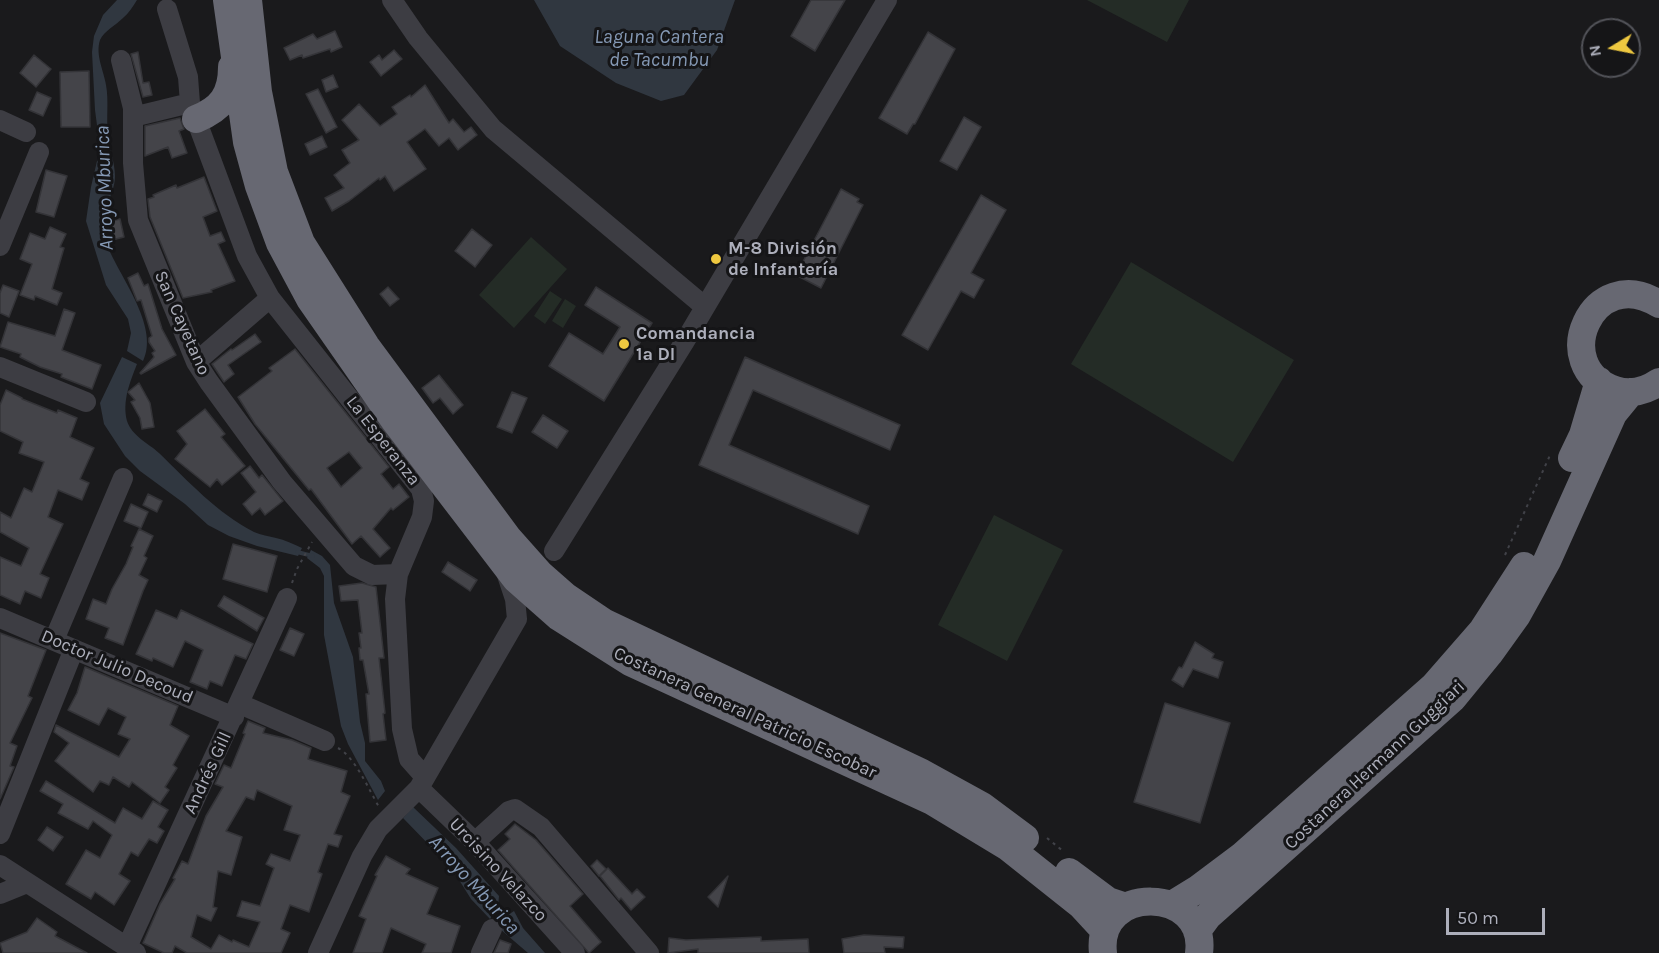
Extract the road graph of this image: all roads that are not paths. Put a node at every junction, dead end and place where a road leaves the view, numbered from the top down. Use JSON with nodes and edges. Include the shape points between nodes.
{"nodes":[{"id":1,"x":227,"y":0,"type":"edge"},
{"id":2,"x":248,"y":0,"type":"edge"},
{"id":3,"x":392,"y":0,"type":"edge"},
{"id":4,"x":887,"y":0,"type":"edge"},
{"id":5,"x":167,"y":9,"type":"dead end"},
{"id":6,"x":232,"y":38,"type":"junction"},
{"id":7,"x":121,"y":60,"type":"dead end"},
{"id":8,"x":193,"y":111,"type":"junction"},
{"id":9,"x":133,"y":117,"type":"junction"},
{"id":10,"x":0,"y":120,"type":"edge"},
{"id":11,"x":26,"y":132,"type":"dead end"},
{"id":12,"x":39,"y":152,"type":"dead end"},
{"id":13,"x":0,"y":246,"type":"edge"},
{"id":14,"x":270,"y":298,"type":"junction"},
{"id":15,"x":1659,"y":304,"type":"edge"},
{"id":16,"x":704,"y":306,"type":"junction"},
{"id":17,"x":196,"y":362,"type":"junction"},
{"id":18,"x":0,"y":367,"type":"edge"},
{"id":19,"x":1599,"y":381,"type":"junction"},
{"id":20,"x":1659,"y":382,"type":"edge"},
{"id":21,"x":1631,"y":392,"type":"junction"},
{"id":22,"x":86,"y":402,"type":"dead end"},
{"id":23,"x":123,"y":478,"type":"dead end"},
{"id":24,"x":495,"y":520,"type":"junction"},
{"id":25,"x":554,"y":551,"type":"junction"},
{"id":26,"x":497,"y":554,"type":"junction"},
{"id":27,"x":398,"y":574,"type":"junction"},
{"id":28,"x":287,"y":598,"type":"dead end"},
{"id":29,"x":559,"y":617,"type":"junction"},
{"id":30,"x":0,"y":618,"type":"edge"},
{"id":31,"x":517,"y":619,"type":"junction"},
{"id":32,"x":605,"y":623,"type":"junction"},
{"id":33,"x":54,"y":640,"type":"junction"},
{"id":34,"x":74,"y":649,"type":"junction"},
{"id":35,"x":237,"y":710,"type":"junction"},
{"id":36,"x":325,"y":741,"type":"road end"},
{"id":37,"x":422,"y":783,"type":"junction"},
{"id":38,"x":0,"y":834,"type":"edge"},
{"id":39,"x":475,"y":842,"type":"junction"},
{"id":40,"x":0,"y":865,"type":"edge"},
{"id":41,"x":27,"y":883,"type":"junction"},
{"id":42,"x":0,"y":894,"type":"edge"},
{"id":43,"x":1172,"y":905,"type":"junction"},
{"id":44,"x":1126,"y":907,"type":"junction"},
{"id":45,"x":492,"y":929,"type":"dead end"},
{"id":46,"x":1104,"y":942,"type":"edge"},
{"id":47,"x":1198,"y":942,"type":"edge"},
{"id":48,"x":132,"y":950,"type":"edge"},
{"id":49,"x":318,"y":953,"type":"edge"},
{"id":50,"x":481,"y":953,"type":"edge"},
{"id":51,"x":575,"y":953,"type":"edge"},
{"id":52,"x":649,"y":953,"type":"edge"}],
"edges":[{"from":1,"to":6,"type":"highway","name":"Costanera General Patricio Escobar"},
{"from":2,"to":24,"type":"highway","name":"Costanera General Patricio Escobar","via":[[258,92],[274,172],[301,243],[366,346]]},
{"from":3,"to":16,"type":"street","via":[[493,129]]},
{"from":4,"to":16,"type":"street"},
{"from":5,"to":8,"type":"street","name":"La Esperanza","via":[[188,77]]},
{"from":6,"to":8,"type":"highway","via":[[229,92],[208,114]]},
{"from":6,"to":26,"type":"highway","name":"Costanera General Patricio Escobar","via":[[247,142],[280,243],[310,299],[395,422]]},
{"from":7,"to":9,"type":"street","name":"San Cayetano"},
{"from":8,"to":9,"type":"street"},
{"from":8,"to":14,"type":"street","name":"La Esperanza","via":[[247,256]]},
{"from":9,"to":17,"type":"street","name":"San Cayetano","via":[[138,220]]},
{"from":10,"to":11,"type":"street"},
{"from":12,"to":13,"type":"street"},
{"from":14,"to":17,"type":"street"},
{"from":14,"to":27,"type":"street","name":"La Esperanza","via":[[421,489],[422,517]]},
{"from":15,"to":19,"type":"highway","via":[[1649,297],[1618,295],[1592,311],[1581,340],[1588,370]]},
{"from":16,"to":25,"type":"street"},
{"from":17,"to":27,"type":"street","name":"San Cayetano","via":[[282,482],[354,566],[372,575]]},
{"from":18,"to":22,"type":"street"},
{"from":19,"to":21,"type":"highway"},
{"from":19,"to":43,"type":"highway","name":"Costanera Hermann Guggiari","via":[[1583,435],[1523,568],[1482,632],[1434,686],[1250,848]]},
{"from":20,"to":21,"type":"highway"},
{"from":21,"to":47,"type":"highway","name":"Costanera Hermann Guggiari","via":[[1613,414],[1537,579],[1489,654],[1453,698],[1208,916]]},
{"from":23,"to":33,"type":"street"},
{"from":24,"to":25,"type":"street","via":[[523,543]]},
{"from":24,"to":32,"type":"highway","name":"Costanera General Patricio Escobar","via":[[540,574]]},
{"from":25,"to":32,"type":"street","via":[[562,580]]},
{"from":26,"to":29,"type":"highway","name":"Costanera General Patricio Escobar","via":[[516,579]]},
{"from":26,"to":31,"type":"street","via":[[516,599]]},
{"from":27,"to":37,"type":"street","name":"La Esperanza","via":[[395,599],[402,729],[409,759]]},
{"from":28,"to":35,"type":"street","name":"Andrés Gill"},
{"from":29,"to":31,"type":"street","via":[[538,614]]},
{"from":29,"to":46,"type":"highway","name":"Costanera General Patricio Escobar","via":[[630,662],[932,801],[1008,847],[1081,905]]},
{"from":30,"to":33,"type":"street","name":"Doctor Julio Decoud"},
{"from":31,"to":37,"type":"street"},
{"from":32,"to":44,"type":"highway","name":"Costanera General Patricio Escobar","via":[[922,773],[982,806],[1108,902]]},
{"from":33,"to":34,"type":"street","name":"Doctor Julio Decoud"},
{"from":34,"to":35,"type":"street","name":"Doctor Julio Decoud"},
{"from":34,"to":38,"type":"street"},
{"from":35,"to":36,"type":"street"},
{"from":35,"to":48,"type":"street","name":"Andrés Gill"},
{"from":37,"to":39,"type":"street","name":"Urcisino Velazco"},
{"from":37,"to":49,"type":"street","via":[[378,829]]},
{"from":39,"to":51,"type":"street","name":"Urcisino Velazco"},
{"from":39,"to":52,"type":"street","via":[[515,809],[541,827]]},
{"from":40,"to":41,"type":"street"},
{"from":41,"to":42,"type":"street"},
{"from":41,"to":48,"type":"street"},
{"from":43,"to":44,"type":"highway","via":[[1157,900]]},
{"from":43,"to":47,"type":"highway","via":[[1183,912]]},
{"from":44,"to":46,"type":"highway","via":[[1113,917]]},
{"from":45,"to":50,"type":"street"}]}
